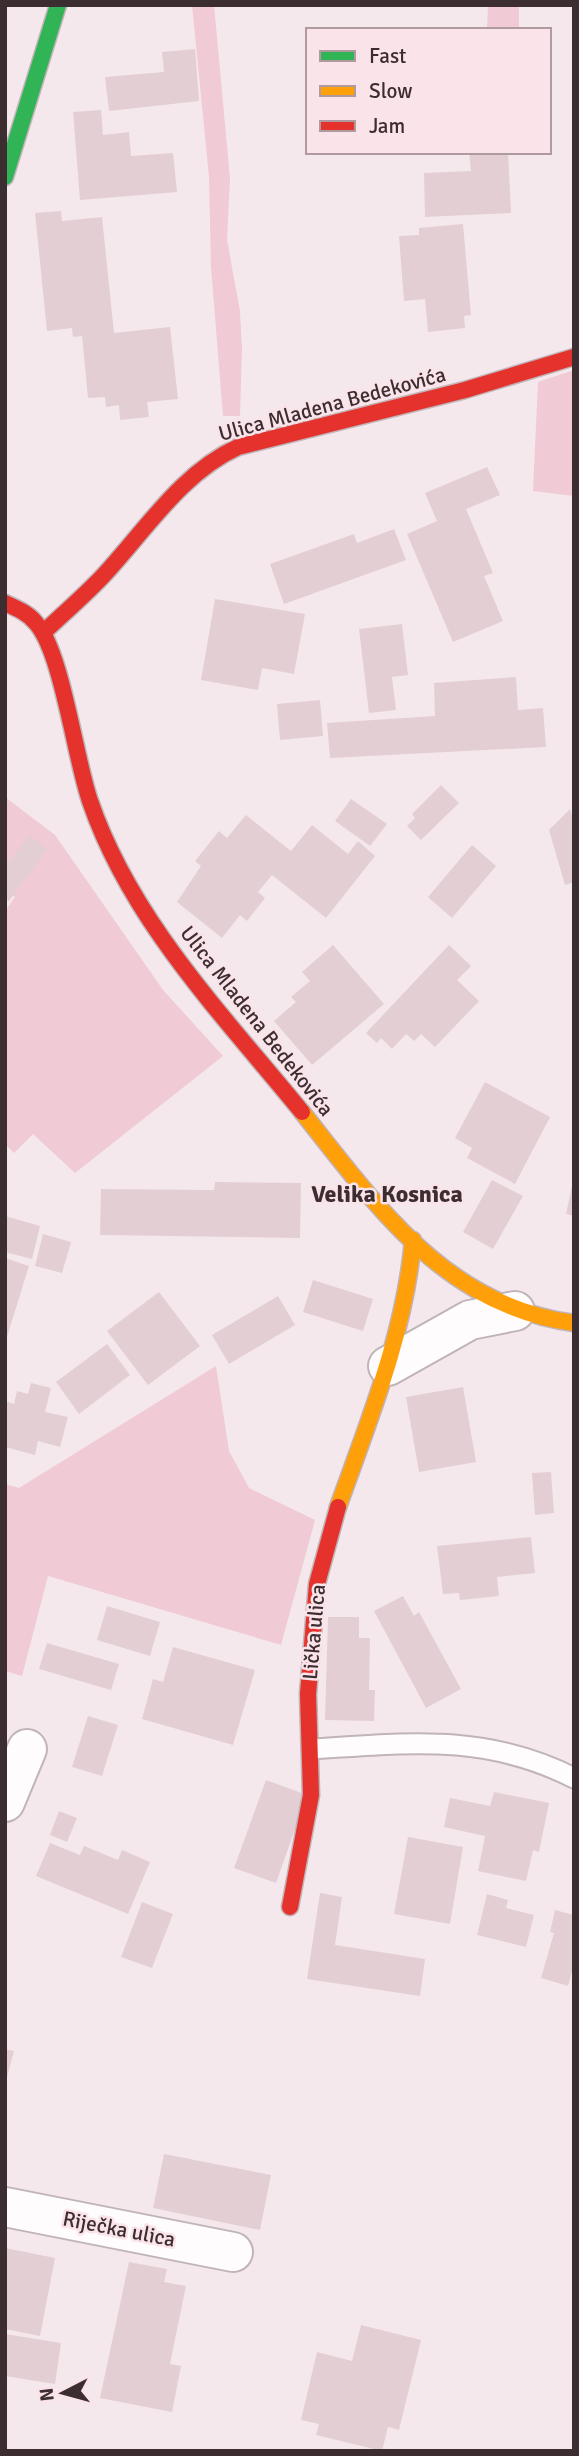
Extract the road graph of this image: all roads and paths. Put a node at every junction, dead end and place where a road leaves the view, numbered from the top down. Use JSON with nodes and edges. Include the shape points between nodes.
{"nodes":[{"id":1,"x":58,"y":5,"type":"edge"},
{"id":2,"x":6,"y":175,"type":"edge"},
{"id":3,"x":574,"y":357,"type":"edge"},
{"id":4,"x":5,"y":603,"type":"edge"},
{"id":5,"x":44,"y":632,"type":"junction"},
{"id":6,"x":413,"y":1240,"type":"junction"},
{"id":7,"x":515,"y":1311,"type":"junction"},
{"id":8,"x":574,"y":1323,"type":"edge"},
{"id":9,"x":388,"y":1366,"type":"junction"},
{"id":10,"x":27,"y":1749,"type":"dead end"},
{"id":11,"x":312,"y":1749,"type":"junction"},
{"id":12,"x":574,"y":1777,"type":"edge"},
{"id":13,"x":5,"y":1802,"type":"edge"},
{"id":14,"x":290,"y":1907,"type":"dead end"},
{"id":15,"x":5,"y":2207,"type":"edge"},
{"id":16,"x":233,"y":2252,"type":"dead end"}],
"edges":[{"from":1,"to":2,"type":"street"},
{"from":3,"to":5,"type":"street","name":"Ulica Mladena Bedekovića","via":[[466,390],[238,447],[214,458]]},
{"from":4,"to":5,"type":"street","name":"Ulica Mladena Bedekovića","via":[[31,615]]},
{"from":5,"to":6,"type":"street","name":"Ulica Mladena Bedekovića","via":[[89,804],[142,904],[213,1004],[369,1195]]},
{"from":6,"to":7,"type":"street","name":"Ulica Mladena Bedekovića","via":[[465,1286]]},
{"from":6,"to":9,"type":"street","name":"Lička ulica","via":[[409,1286]]},
{"from":7,"to":8,"type":"street","name":"Ulica Mladena Bedekovića"},
{"from":7,"to":9,"type":"street","via":[[470,1320]]},
{"from":9,"to":11,"type":"street","name":"Lička ulica","via":[[335,1517],[317,1584],[309,1682]]},
{"from":10,"to":13,"type":"street"},
{"from":11,"to":12,"type":"lane","via":[[467,1744],[507,1751]]},
{"from":11,"to":14,"type":"street","name":"Lička ulica","via":[[311,1795]]},
{"from":15,"to":16,"type":"street","name":"Riječka ulica"}]}
